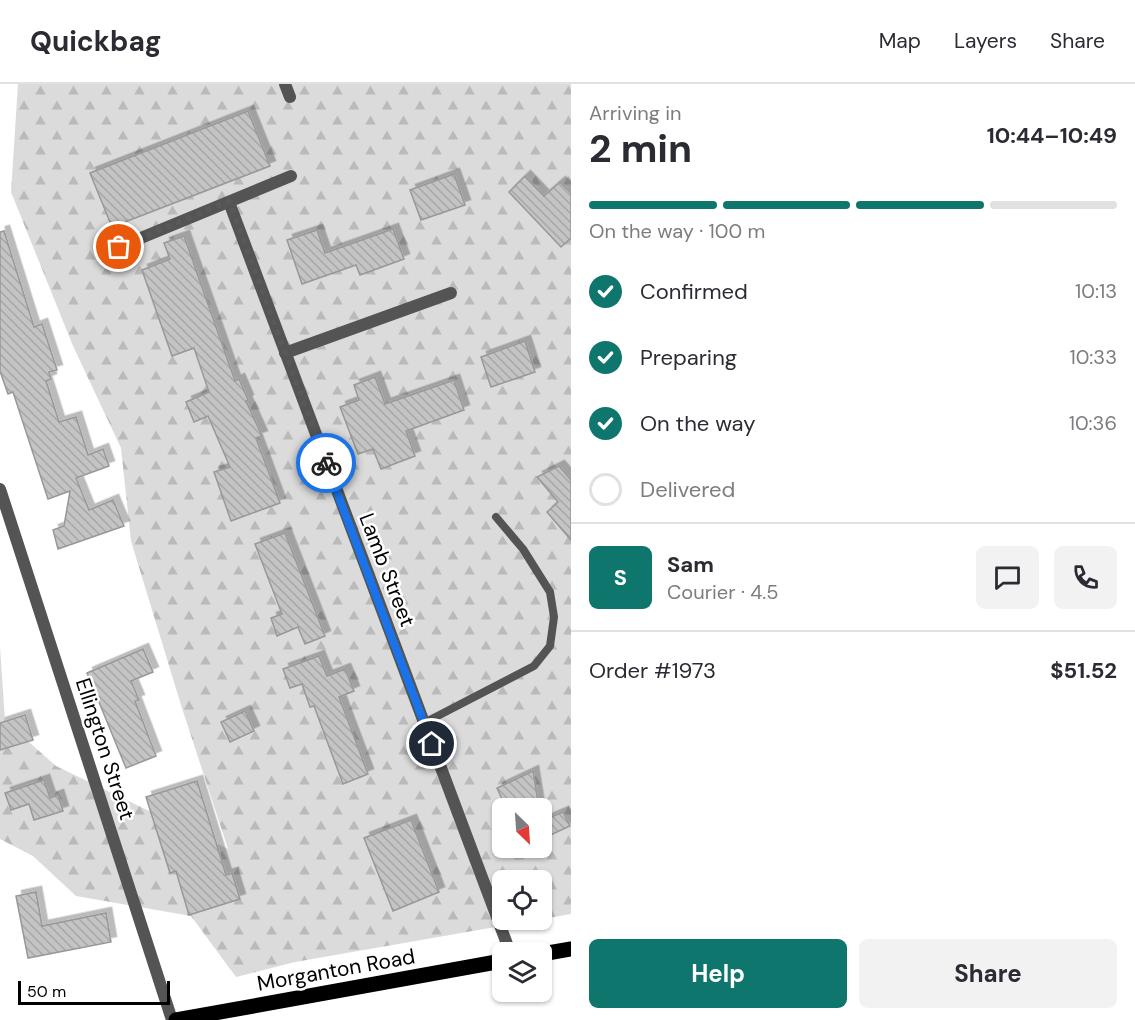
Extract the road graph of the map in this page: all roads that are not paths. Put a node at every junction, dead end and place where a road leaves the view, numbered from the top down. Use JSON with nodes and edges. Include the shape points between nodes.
{"nodes":[{"id":1,"x":285,"y":84,"type":"edge"},
{"id":2,"x":290,"y":97,"type":"dead end"},
{"id":3,"x":291,"y":176,"type":"dead end"},
{"id":4,"x":229,"y":201,"type":"junction"},
{"id":5,"x":119,"y":247,"type":"dead end"},
{"id":6,"x":451,"y":293,"type":"dead end"},
{"id":7,"x":285,"y":353,"type":"junction"},
{"id":8,"x":0,"y":489,"type":"edge"},
{"id":9,"x":496,"y":517,"type":"dead end"},
{"id":10,"x":424,"y":723,"type":"junction"},
{"id":11,"x":506,"y":942,"type":"edge"},
{"id":12,"x":571,"y":949,"type":"edge"},
{"id":13,"x":552,"y":952,"type":"edge"},
{"id":14,"x":492,"y":963,"type":"edge"},
{"id":15,"x":174,"y":1020,"type":"edge"}],
"edges":[{"from":1,"to":2,"type":"street"},
{"from":3,"to":4,"type":"street"},
{"from":4,"to":5,"type":"street"},
{"from":4,"to":7,"type":"street","name":"Lamb Street"},
{"from":6,"to":7,"type":"street"},
{"from":7,"to":10,"type":"street","name":"Lamb Street"},
{"from":8,"to":15,"type":"street","name":"Ellington Street"},
{"from":9,"to":10,"type":"lane","via":[[524,549],[550,592],[554,617],[550,646],[534,666]]},
{"from":10,"to":11,"type":"street","name":"Lamb Street"},
{"from":12,"to":13,"type":"main road"},
{"from":14,"to":15,"type":"main road","name":"Morganton Road"}]}
